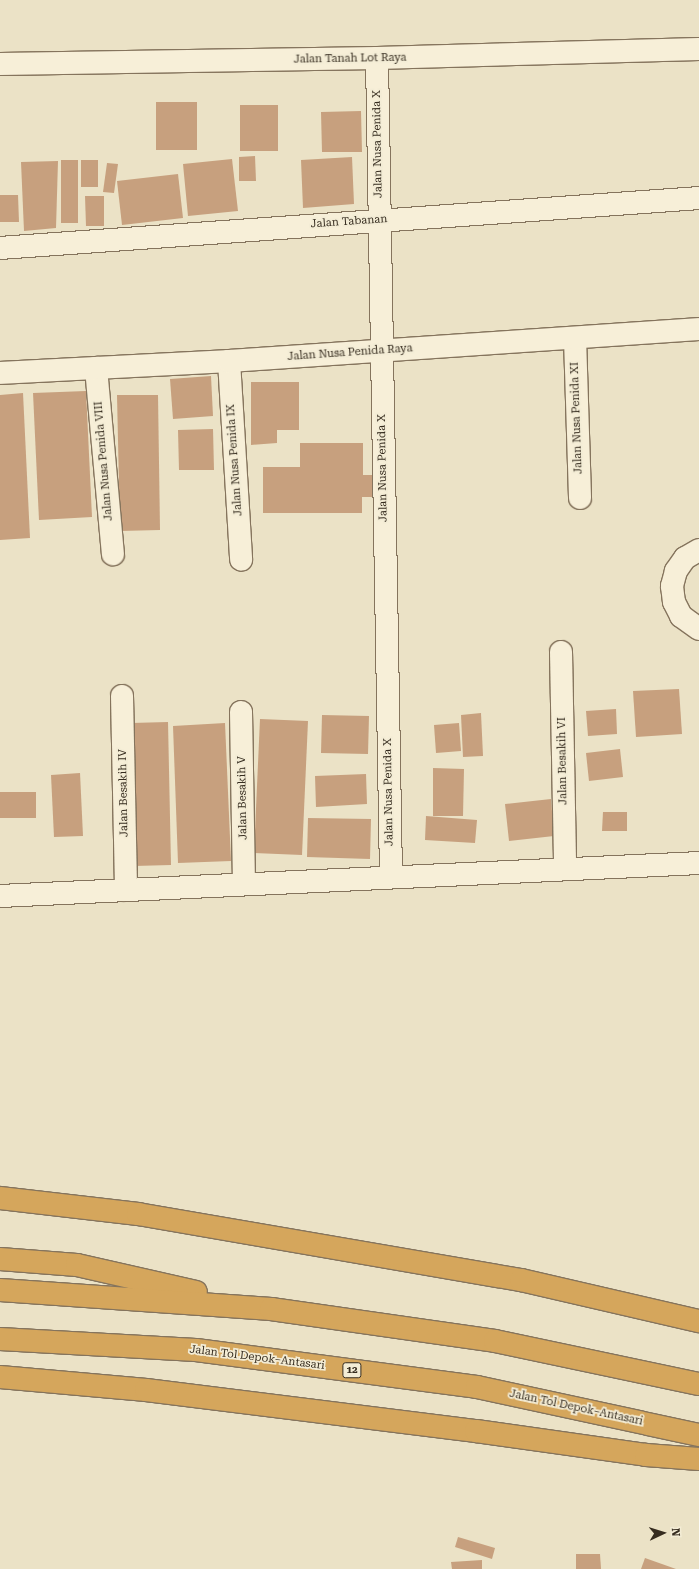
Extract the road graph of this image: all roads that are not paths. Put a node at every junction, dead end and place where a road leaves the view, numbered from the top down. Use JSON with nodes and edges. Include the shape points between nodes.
{"nodes":[{"id":1,"x":699,"y":50,"type":"edge"},
{"id":2,"x":377,"y":58,"type":"junction"},
{"id":3,"x":0,"y":64,"type":"edge"},
{"id":4,"x":699,"y":198,"type":"edge"},
{"id":5,"x":380,"y":219,"type":"junction"},
{"id":6,"x":0,"y":248,"type":"edge"},
{"id":7,"x":699,"y":329,"type":"edge"},
{"id":8,"x":575,"y":338,"type":"junction"},
{"id":9,"x":382,"y":351,"type":"junction"},
{"id":10,"x":229,"y":361,"type":"junction"},
{"id":11,"x":96,"y":368,"type":"junction"},
{"id":12,"x":0,"y":372,"type":"edge"},
{"id":13,"x":580,"y":498,"type":"dead end"},
{"id":14,"x":699,"y":550,"type":"edge"},
{"id":15,"x":113,"y":554,"type":"dead end"},
{"id":16,"x":241,"y":560,"type":"dead end"},
{"id":17,"x":699,"y":629,"type":"edge"},
{"id":18,"x":561,"y":652,"type":"dead end"},
{"id":19,"x":122,"y":696,"type":"dead end"},
{"id":20,"x":241,"y":712,"type":"dead end"},
{"id":21,"x":699,"y":863,"type":"edge"},
{"id":22,"x":565,"y":869,"type":"junction"},
{"id":23,"x":391,"y":877,"type":"junction"},
{"id":24,"x":244,"y":883,"type":"junction"},
{"id":25,"x":126,"y":890,"type":"junction"},
{"id":26,"x":0,"y":896,"type":"edge"},
{"id":27,"x":0,"y":1198,"type":"edge"},
{"id":28,"x":0,"y":1259,"type":"edge"},
{"id":29,"x":0,"y":1290,"type":"edge"},
{"id":30,"x":271,"y":1308,"type":"junction"},
{"id":31,"x":699,"y":1320,"type":"edge"},
{"id":32,"x":0,"y":1339,"type":"edge"},
{"id":33,"x":0,"y":1377,"type":"edge"},
{"id":34,"x":699,"y":1384,"type":"edge"},
{"id":35,"x":699,"y":1435,"type":"edge"},
{"id":36,"x":699,"y":1459,"type":"edge"}],
"edges":[{"from":1,"to":2,"type":"street","name":"Jalan Tanah Lot Raya"},
{"from":2,"to":3,"type":"street","name":"Jalan Tanah Lot Raya"},
{"from":2,"to":5,"type":"street","name":"Jalan Nusa Penida X"},
{"from":4,"to":5,"type":"street","name":"Jalan Tabanan"},
{"from":5,"to":6,"type":"street","name":"Jalan Tabanan"},
{"from":5,"to":9,"type":"street","name":"Jalan Nusa Penida X"},
{"from":7,"to":8,"type":"street","name":"Jalan Nusa Penida Raya"},
{"from":8,"to":9,"type":"street","name":"Jalan Nusa Penida Raya"},
{"from":8,"to":13,"type":"street","name":"Jalan Nusa Penida XI"},
{"from":9,"to":10,"type":"street","name":"Jalan Nusa Penida Raya"},
{"from":9,"to":23,"type":"street","name":"Jalan Nusa Penida X"},
{"from":10,"to":11,"type":"street","name":"Jalan Nusa Penida Raya"},
{"from":10,"to":16,"type":"street","name":"Jalan Nusa Penida IX"},
{"from":11,"to":12,"type":"street","name":"Jalan Nusa Penida Raya"},
{"from":11,"to":15,"type":"street","name":"Jalan Nusa Penida VIII"},
{"from":14,"to":17,"type":"street","via":[[685,558],[676,571],[672,586],[674,602],[680,616]]},
{"from":18,"to":22,"type":"street","name":"Jalan Besakih VI"},
{"from":19,"to":25,"type":"street","name":"Jalan Besakih IV"},
{"from":20,"to":24,"type":"street","name":"Jalan Besakih V"},
{"from":21,"to":22,"type":"street"},
{"from":22,"to":23,"type":"street"},
{"from":23,"to":24,"type":"street"},
{"from":24,"to":25,"type":"street"},
{"from":25,"to":26,"type":"street"},
{"from":27,"to":31,"type":"highway","via":[[138,1214],[513,1278]]},
{"from":28,"to":30,"type":"highway","via":[[76,1265]]},
{"from":29,"to":30,"type":"highway"},
{"from":30,"to":34,"type":"highway","via":[[494,1340]]},
{"from":32,"to":35,"type":"highway","name":"Jalan Tol Depok–Antasari","number":"12","via":[[196,1350],[477,1387]]},
{"from":33,"to":36,"type":"highway","via":[[146,1390],[646,1455]]}]}
